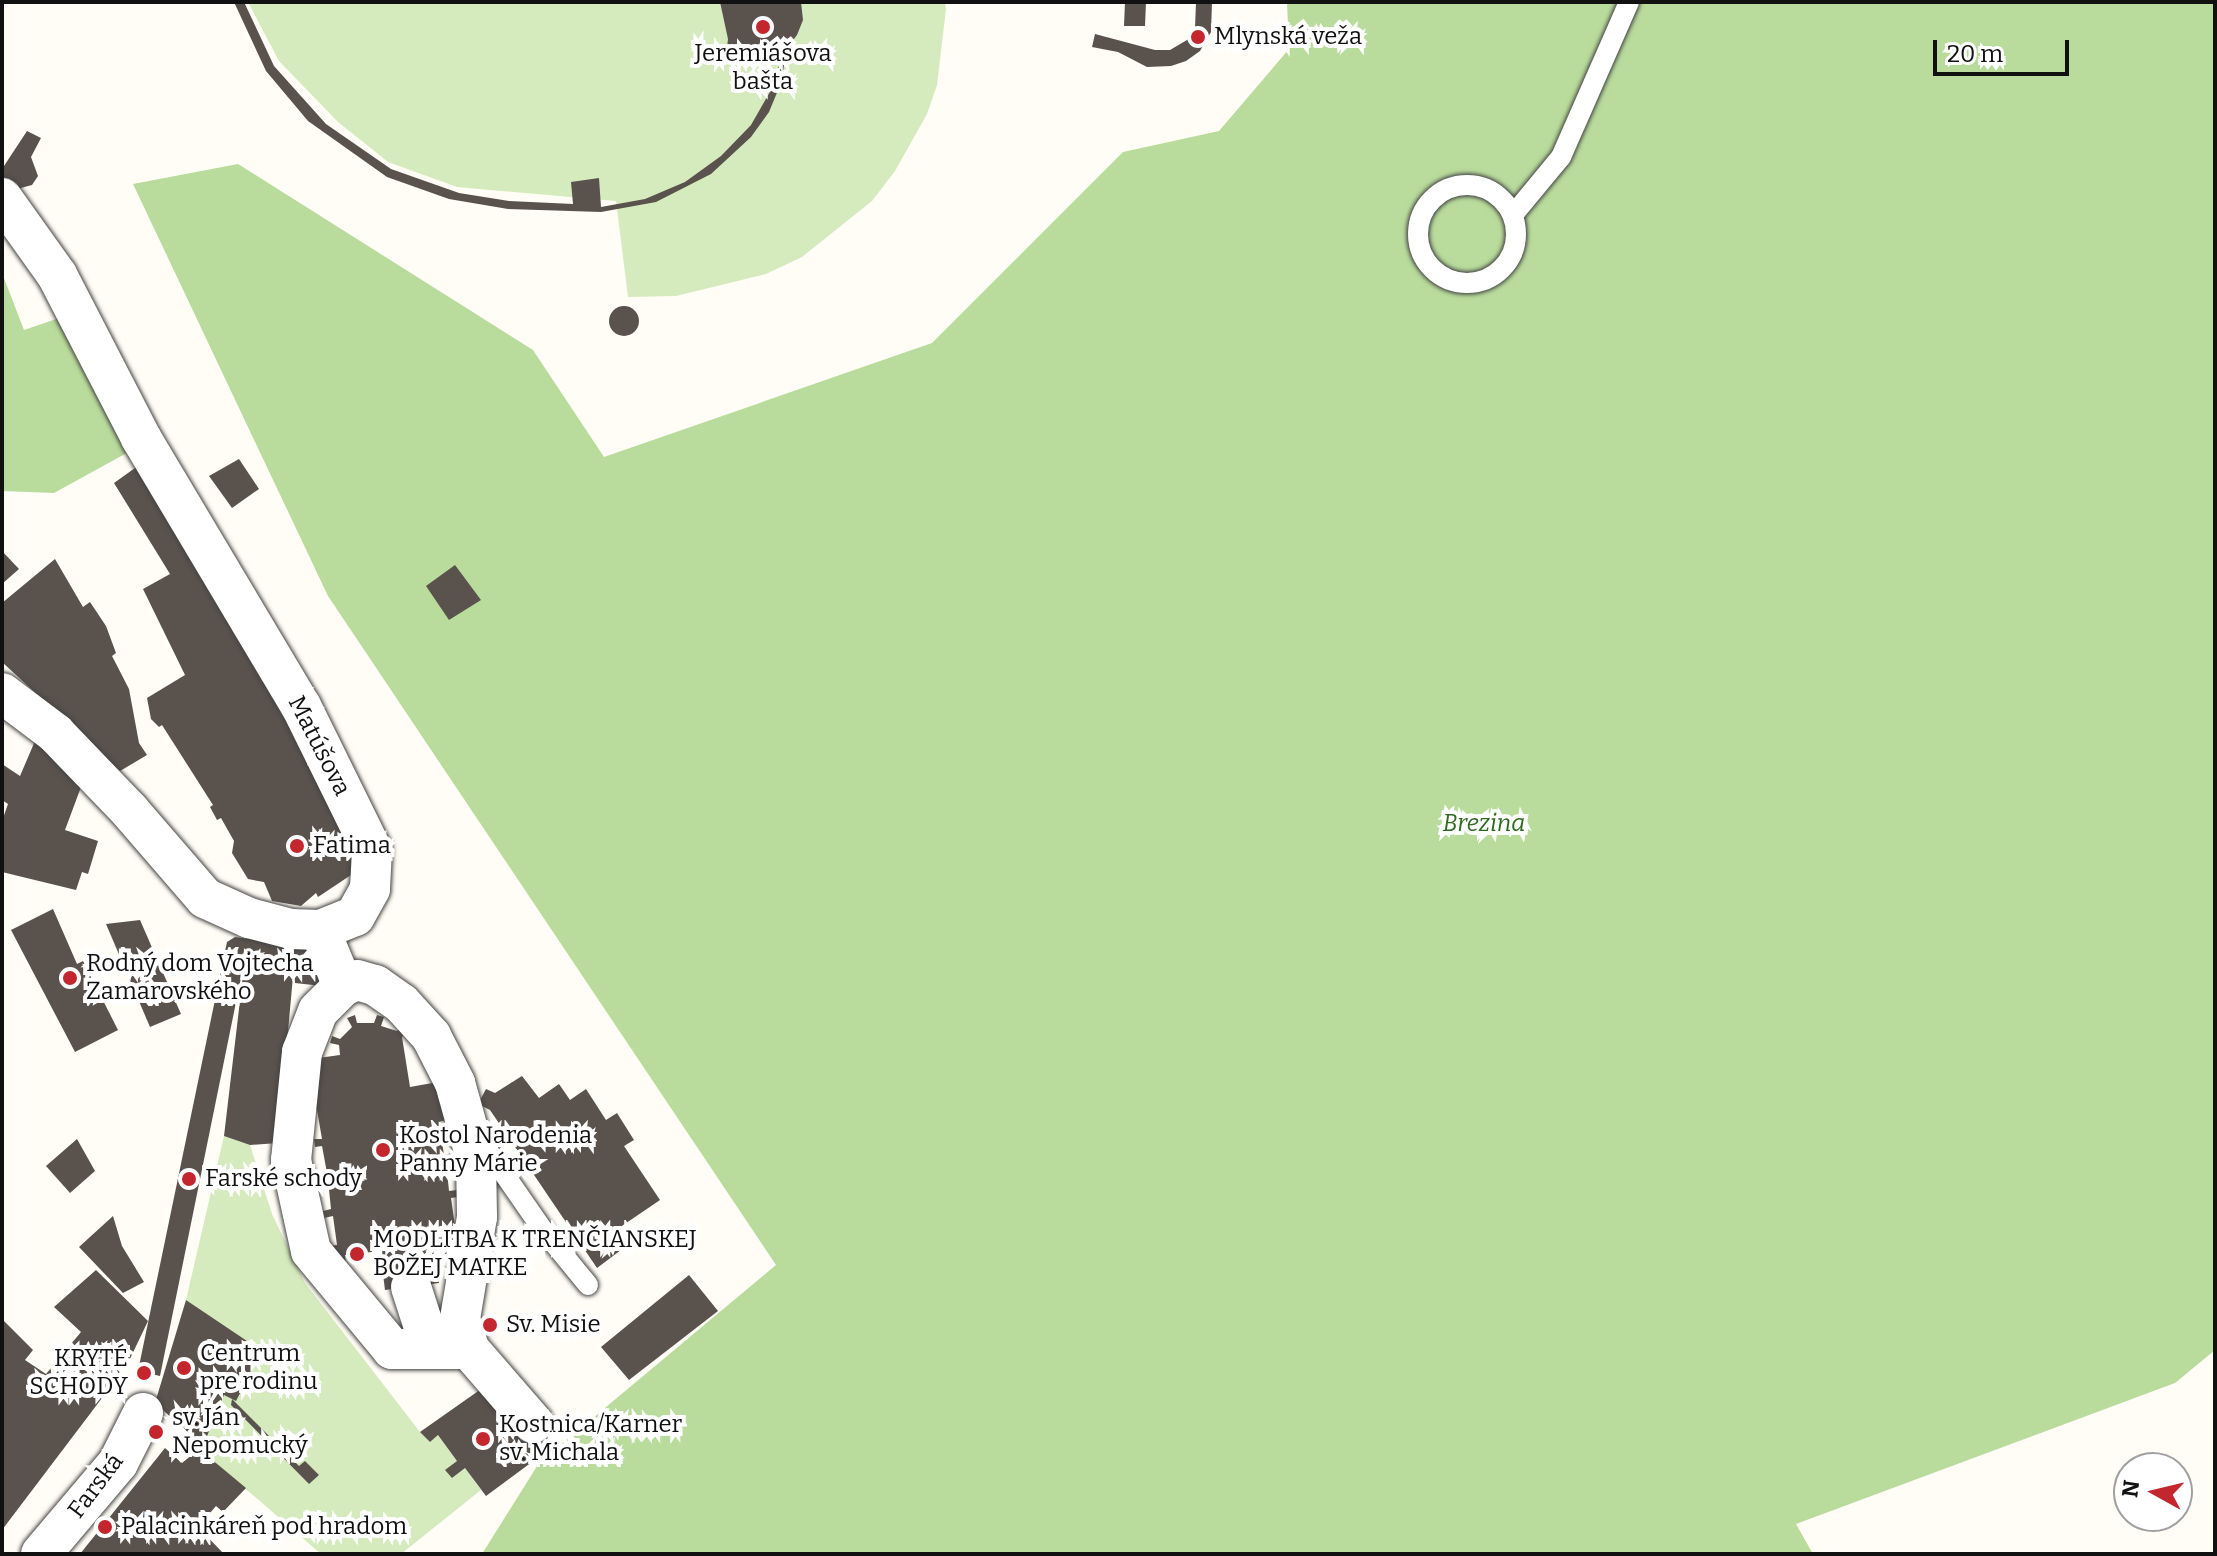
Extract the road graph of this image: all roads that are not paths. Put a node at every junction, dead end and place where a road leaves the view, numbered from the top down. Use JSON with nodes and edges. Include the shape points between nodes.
{"nodes":[{"id":1,"x":1629,"y":2,"type":"edge"},
{"id":2,"x":2,"y":198,"type":"edge"},
{"id":3,"x":1513,"y":215,"type":"junction"},
{"id":4,"x":2,"y":693,"type":"edge"},
{"id":5,"x":320,"y":930,"type":"junction"},
{"id":6,"x":343,"y":986,"type":"junction"},
{"id":7,"x":467,"y":1118,"type":"junction"},
{"id":8,"x":588,"y":1285,"type":"dead end"},
{"id":9,"x":411,"y":1287,"type":"dead end"},
{"id":10,"x":450,"y":1349,"type":"junction"},
{"id":11,"x":143,"y":1413,"type":"dead end"},
{"id":12,"x":539,"y":1423,"type":"dead end"},
{"id":13,"x":41,"y":1554,"type":"edge"}],
"edges":[{"from":1,"to":3,"type":"lane","via":[[1561,157]]},
{"from":2,"to":5,"type":"street","name":"Matúšova","via":[[57,275],[141,438],[301,706],[372,850],[370,889],[355,916]]},
{"from":3,"to":3,"type":"lane","via":[[1490,189],[1455,185],[1425,207],[1419,243],[1438,274],[1469,283],[1495,275],[1515,250]]},
{"from":4,"to":5,"type":"street","name":"Matúšova","via":[[55,733],[205,898],[249,918]]},
{"from":5,"to":6,"type":"street"},
{"from":6,"to":7,"type":"street","via":[[357,980],[375,985],[401,1003],[431,1036]]},
{"from":6,"to":10,"type":"street","via":[[318,1011],[302,1052],[291,1160],[311,1251],[392,1349]]},
{"from":7,"to":8,"type":"lane","via":[[543,1230]]},
{"from":7,"to":10,"type":"street","via":[[476,1158],[477,1217]]},
{"from":9,"to":10,"type":"street"},
{"from":10,"to":12,"type":"street"},
{"from":11,"to":13,"type":"street","name":"Farská","via":[[118,1463]]}]}
